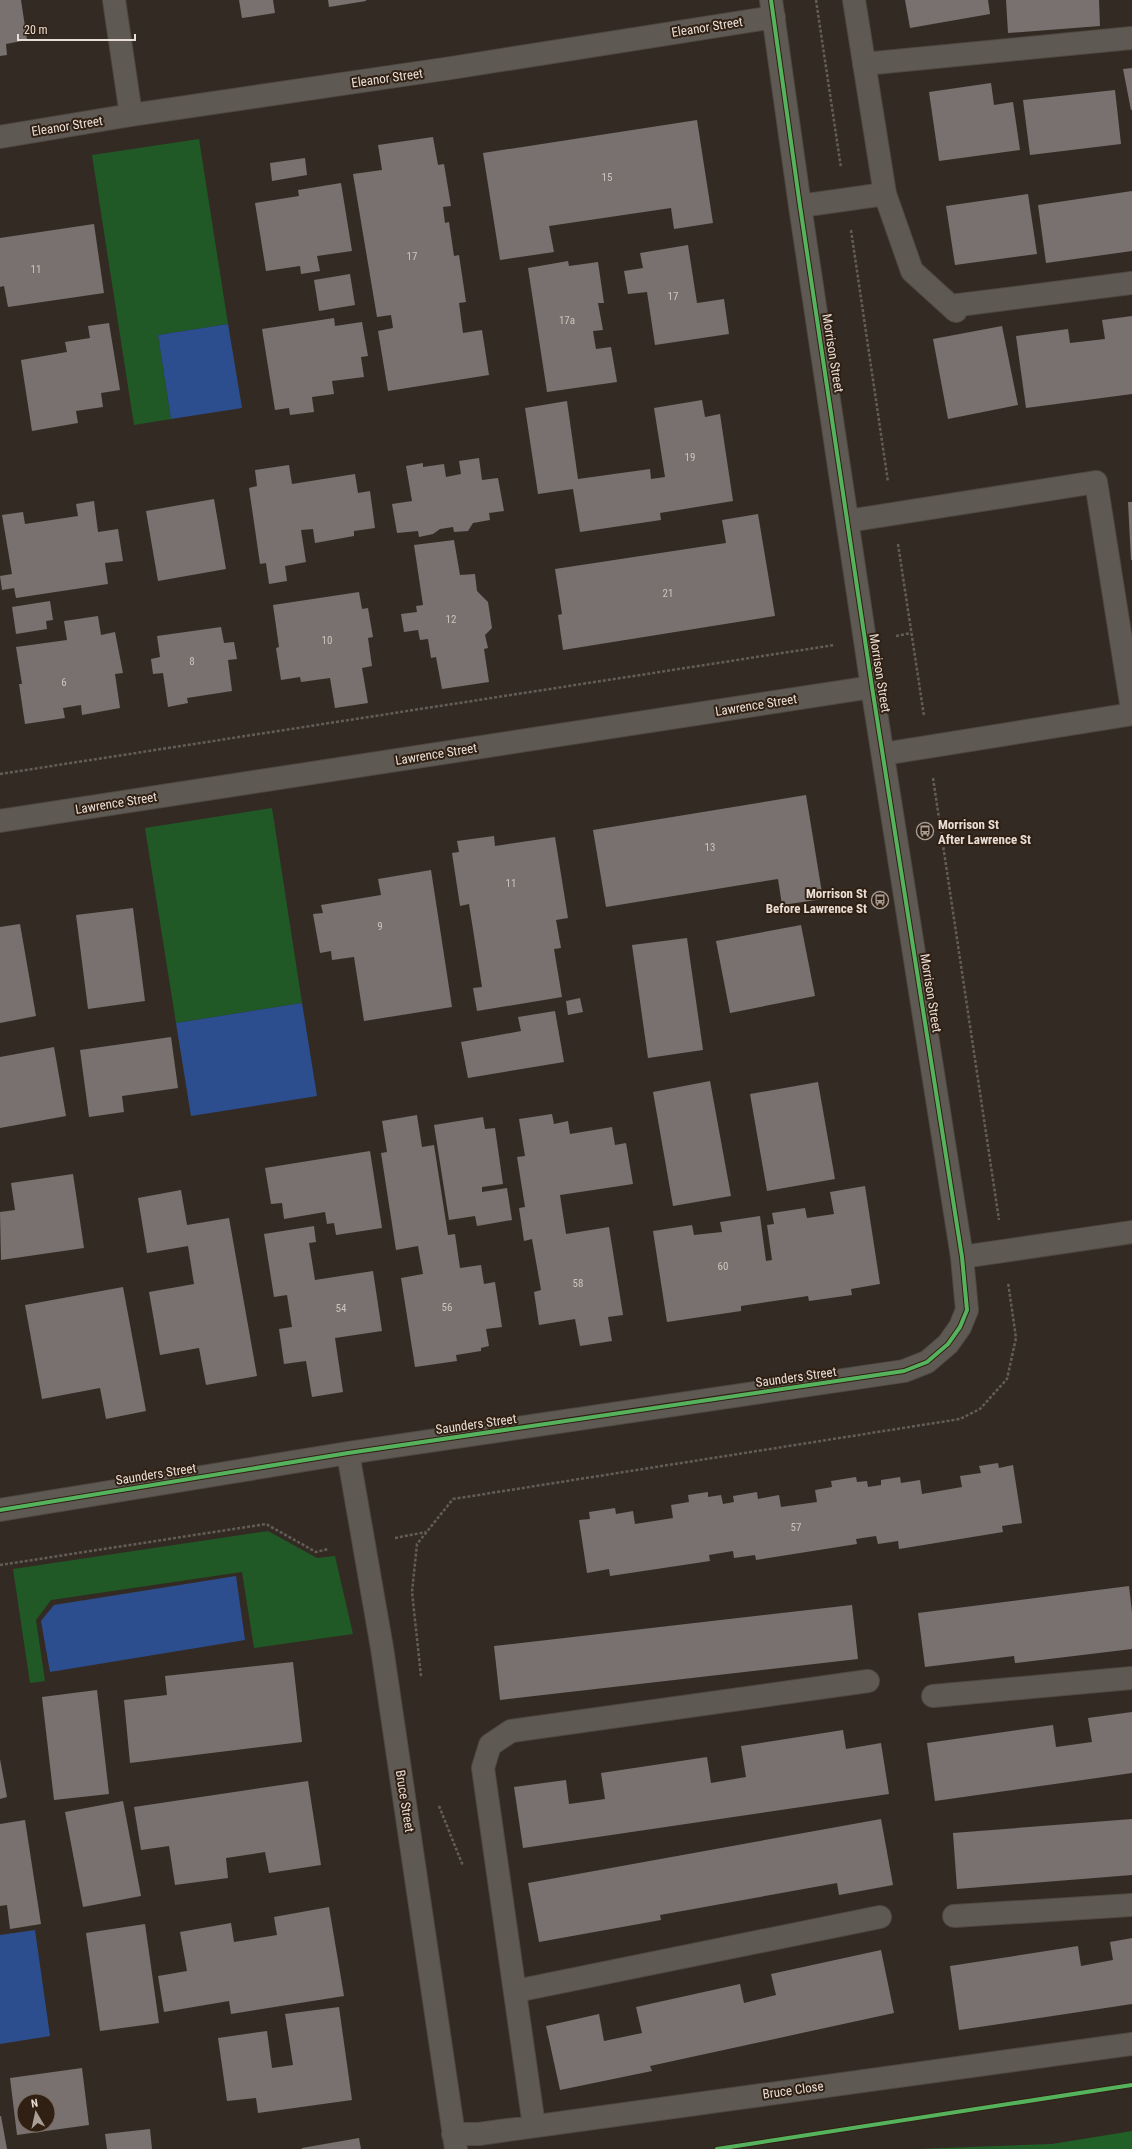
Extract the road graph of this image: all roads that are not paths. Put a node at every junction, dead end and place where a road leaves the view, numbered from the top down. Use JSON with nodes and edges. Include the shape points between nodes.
{"nodes":[{"id":1,"x":114,"y":0,"type":"edge"},
{"id":2,"x":854,"y":0,"type":"edge"},
{"id":3,"x":773,"y":8,"type":"edge"},
{"id":4,"x":1132,"y":38,"type":"edge"},
{"id":5,"x":864,"y":64,"type":"junction"},
{"id":6,"x":131,"y":115,"type":"junction"},
{"id":7,"x":0,"y":137,"type":"edge"},
{"id":8,"x":885,"y":194,"type":"junction"},
{"id":9,"x":800,"y":206,"type":"junction"},
{"id":10,"x":1132,"y":283,"type":"edge"},
{"id":11,"x":848,"y":521,"type":"junction"},
{"id":12,"x":872,"y":687,"type":"junction"},
{"id":13,"x":1132,"y":709,"type":"edge"},
{"id":14,"x":1132,"y":714,"type":"edge"},
{"id":15,"x":883,"y":754,"type":"junction"},
{"id":16,"x":0,"y":821,"type":"edge"},
{"id":17,"x":1132,"y":1232,"type":"edge"},
{"id":18,"x":962,"y":1257,"type":"junction"},
{"id":19,"x":948,"y":1344,"type":"joint"},
{"id":20,"x":348,"y":1453,"type":"junction"},
{"id":21,"x":0,"y":1510,"type":"edge"},
{"id":22,"x":1132,"y":1678,"type":"edge"},
{"id":23,"x":868,"y":1681,"type":"dead end"},
{"id":24,"x":933,"y":1696,"type":"dead end"},
{"id":25,"x":1132,"y":1905,"type":"edge"},
{"id":26,"x":954,"y":1916,"type":"dead end"},
{"id":27,"x":880,"y":1917,"type":"dead end"},
{"id":28,"x":516,"y":1992,"type":"junction"},
{"id":29,"x":1132,"y":2044,"type":"edge"},
{"id":30,"x":534,"y":2126,"type":"junction"},
{"id":31,"x":454,"y":2141,"type":"edge"}],
"edges":[{"from":1,"to":6,"type":"street"},
{"from":2,"to":5,"type":"street"},
{"from":3,"to":6,"type":"street","name":"Eleanor Street","via":[[452,68]]},
{"from":3,"to":9,"type":"street","name":"Morrison Street"},
{"from":4,"to":5,"type":"street"},
{"from":5,"to":8,"type":"street"},
{"from":6,"to":7,"type":"street","name":"Eleanor Street"},
{"from":8,"to":9,"type":"street"},
{"from":8,"to":10,"type":"street","via":[[912,271],[954,309]]},
{"from":9,"to":11,"type":"street","name":"Morrison Street"},
{"from":11,"to":12,"type":"street","name":"Morrison Street"},
{"from":11,"to":13,"type":"street","via":[[1096,482]]},
{"from":12,"to":15,"type":"street","name":"Morrison Street"},
{"from":12,"to":16,"type":"street","name":"Lawrence Street"},
{"from":14,"to":15,"type":"street"},
{"from":15,"to":18,"type":"street","name":"Morrison Street"},
{"from":17,"to":18,"type":"street"},
{"from":18,"to":19,"type":"street","name":"Morrison Street","via":[[967,1310],[960,1327]]},
{"from":19,"to":20,"type":"street","name":"Saunders Street","via":[[927,1362],[904,1371]]},
{"from":20,"to":21,"type":"street","name":"Saunders Street"},
{"from":20,"to":31,"type":"street","name":"Bruce Street","via":[[382,1648]]},
{"from":22,"to":24,"type":"street"},
{"from":23,"to":28,"type":"street","via":[[511,1731],[490,1745],[483,1768]]},
{"from":25,"to":26,"type":"street"},
{"from":27,"to":28,"type":"street"},
{"from":28,"to":30,"type":"street"},
{"from":29,"to":30,"type":"street","name":"Bruce Close"},
{"from":30,"to":31,"type":"street","name":"Bruce Close","via":[[479,2134]]}]}
